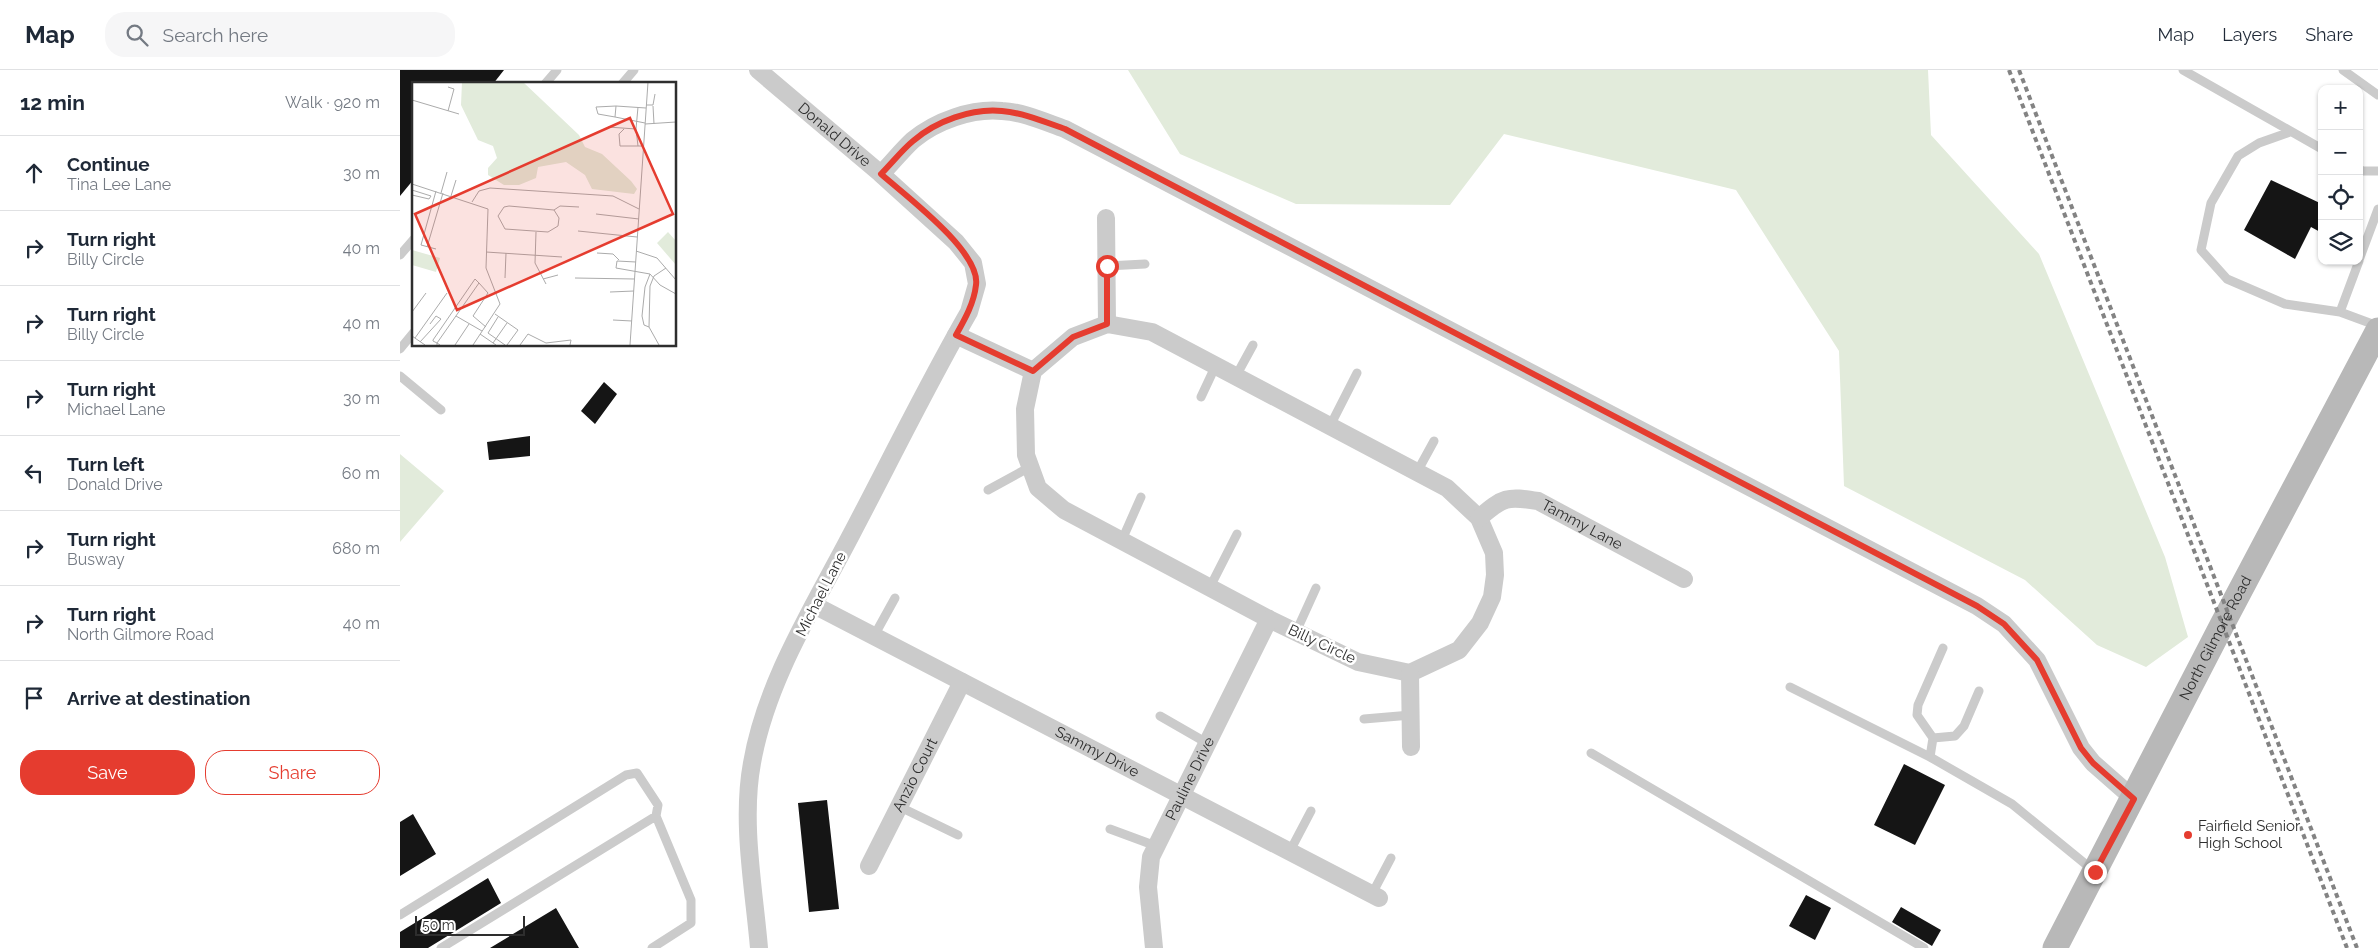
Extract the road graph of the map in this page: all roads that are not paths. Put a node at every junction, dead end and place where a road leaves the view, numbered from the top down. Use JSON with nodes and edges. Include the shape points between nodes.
{"nodes":[{"id":1,"x":557,"y":70,"type":"edge"},
{"id":2,"x":634,"y":70,"type":"edge"},
{"id":3,"x":758,"y":70,"type":"edge"},
{"id":4,"x":2183,"y":70,"type":"edge"},
{"id":5,"x":2343,"y":70,"type":"edge"},
{"id":6,"x":547,"y":82,"type":"edge"},
{"id":7,"x":624,"y":82,"type":"edge"},
{"id":8,"x":2378,"y":95,"type":"edge"},
{"id":9,"x":2290,"y":132,"type":"junction"},
{"id":10,"x":2318,"y":147,"type":"edge"},
{"id":11,"x":2363,"y":171,"type":"edge"},
{"id":12,"x":2378,"y":171,"type":"edge"},
{"id":13,"x":881,"y":174,"type":"junction"},
{"id":14,"x":2378,"y":209,"type":"edge"},
{"id":15,"x":1106,"y":218,"type":"dead end"},
{"id":16,"x":412,"y":241,"type":"edge"},
{"id":17,"x":2363,"y":250,"type":"edge"},
{"id":18,"x":400,"y":255,"type":"edge"},
{"id":19,"x":973,"y":263,"type":"joint"},
{"id":20,"x":1145,"y":264,"type":"dead end"},
{"id":21,"x":2358,"y":265,"type":"edge"},
{"id":22,"x":1107,"y":266,"type":"junction"},
{"id":23,"x":2340,"y":312,"type":"junction"},
{"id":24,"x":1107,"y":324,"type":"junction"},
{"id":25,"x":2378,"y":326,"type":"edge"},
{"id":26,"x":2378,"y":330,"type":"edge"},
{"id":27,"x":412,"y":334,"type":"edge"},
{"id":28,"x":956,"y":335,"type":"junction"},
{"id":29,"x":1253,"y":345,"type":"dead end"},
{"id":30,"x":400,"y":349,"type":"edge"},
{"id":31,"x":1216,"y":365,"type":"junction"},
{"id":32,"x":1033,"y":371,"type":"junction"},
{"id":33,"x":1357,"y":373,"type":"dead end"},
{"id":34,"x":400,"y":376,"type":"edge"},
{"id":35,"x":1236,"y":376,"type":"junction"},
{"id":36,"x":1201,"y":397,"type":"dead end"},
{"id":37,"x":440,"y":410,"type":"dead end"},
{"id":38,"x":1330,"y":426,"type":"junction"},
{"id":39,"x":1434,"y":441,"type":"dead end"},
{"id":40,"x":1030,"y":467,"type":"junction"},
{"id":41,"x":1417,"y":472,"type":"junction"},
{"id":42,"x":988,"y":490,"type":"dead end"},
{"id":43,"x":1141,"y":497,"type":"dead end"},
{"id":44,"x":1479,"y":518,"type":"junction"},
{"id":45,"x":1237,"y":534,"type":"dead end"},
{"id":46,"x":1122,"y":540,"type":"junction"},
{"id":47,"x":1684,"y":579,"type":"dead end"},
{"id":48,"x":1210,"y":587,"type":"junction"},
{"id":49,"x":1316,"y":588,"type":"dead end"},
{"id":50,"x":896,"y":598,"type":"dead end"},
{"id":51,"x":814,"y":605,"type":"junction"},
{"id":52,"x":1269,"y":619,"type":"junction"},
{"id":53,"x":1296,"y":632,"type":"junction"},
{"id":54,"x":874,"y":636,"type":"junction"},
{"id":55,"x":1943,"y":648,"type":"dead end"},
{"id":56,"x":1410,"y":673,"type":"junction"},
{"id":57,"x":962,"y":682,"type":"junction"},
{"id":58,"x":1790,"y":687,"type":"dead end"},
{"id":59,"x":1979,"y":691,"type":"dead end"},
{"id":60,"x":1411,"y":715,"type":"junction"},
{"id":61,"x":1160,"y":716,"type":"dead end"},
{"id":62,"x":1364,"y":719,"type":"dead end"},
{"id":63,"x":1933,"y":738,"type":"junction"},
{"id":64,"x":1207,"y":743,"type":"junction"},
{"id":65,"x":1411,"y":747,"type":"dead end"},
{"id":66,"x":1591,"y":753,"type":"dead end"},
{"id":67,"x":1930,"y":757,"type":"junction"},
{"id":68,"x":1181,"y":793,"type":"junction"},
{"id":69,"x":2134,"y":799,"type":"junction"},
{"id":70,"x":898,"y":806,"type":"junction"},
{"id":71,"x":1311,"y":811,"type":"dead end"},
{"id":72,"x":656,"y":816,"type":"junction"},
{"id":73,"x":1110,"y":829,"type":"dead end"},
{"id":74,"x":958,"y":835,"type":"dead end"},
{"id":75,"x":1156,"y":846,"type":"junction"},
{"id":76,"x":1290,"y":851,"type":"junction"},
{"id":77,"x":1391,"y":858,"type":"dead end"},
{"id":78,"x":870,"y":866,"type":"dead end"},
{"id":79,"x":2095,"y":872,"type":"junction"},
{"id":80,"x":1376,"y":896,"type":"joint"},
{"id":81,"x":400,"y":916,"type":"edge"},
{"id":82,"x":441,"y":948,"type":"edge"},
{"id":83,"x":652,"y":948,"type":"edge"},
{"id":84,"x":759,"y":948,"type":"edge"},
{"id":85,"x":1154,"y":948,"type":"edge"},
{"id":86,"x":1924,"y":948,"type":"edge"},
{"id":87,"x":2055,"y":948,"type":"edge"}],
"edges":[{"from":1,"to":6,"type":"lane"},
{"from":2,"to":7,"type":"lane"},
{"from":3,"to":13,"type":"street","name":"Donald Drive"},
{"from":4,"to":9,"type":"lane"},
{"from":5,"to":8,"type":"lane"},
{"from":9,"to":10,"type":"lane"},
{"from":9,"to":23,"type":"lane","via":[[2259,143],[2238,156],[2211,203],[2201,250],[2227,280],[2285,304]]},
{"from":11,"to":12,"type":"lane"},
{"from":13,"to":19,"type":"street","name":"Donald Drive","via":[[956,242]]},
{"from":13,"to":69,"type":"street","via":[[913,140],[940,122],[971,114],[1001,110],[1065,129],[1977,606],[2004,624],[2037,660],[2081,748]]},
{"from":14,"to":17,"type":"lane"},
{"from":15,"to":22,"type":"street"},
{"from":16,"to":18,"type":"lane"},
{"from":19,"to":28,"type":"street","name":"Michael Lane","via":[[977,284],[969,312]]},
{"from":20,"to":22,"type":"lane"},
{"from":21,"to":23,"type":"lane"},
{"from":22,"to":24,"type":"street"},
{"from":23,"to":25,"type":"lane"},
{"from":24,"to":31,"type":"street","via":[[1152,332]]},
{"from":24,"to":32,"type":"street","via":[[1073,337]]},
{"from":26,"to":69,"type":"street","name":"North Gilmore Road"},
{"from":27,"to":30,"type":"lane"},
{"from":28,"to":32,"type":"street"},
{"from":28,"to":51,"type":"street","name":"Michael Lane"},
{"from":29,"to":35,"type":"lane"},
{"from":31,"to":35,"type":"street"},
{"from":31,"to":36,"type":"lane"},
{"from":32,"to":40,"type":"street","name":"Billy Circle","via":[[1025,409],[1026,455]]},
{"from":33,"to":38,"type":"lane"},
{"from":34,"to":37,"type":"lane"},
{"from":35,"to":38,"type":"street"},
{"from":38,"to":41,"type":"street"},
{"from":39,"to":41,"type":"lane"},
{"from":40,"to":42,"type":"lane"},
{"from":40,"to":46,"type":"street","name":"Billy Circle","via":[[1038,488],[1064,510]]},
{"from":41,"to":44,"type":"street","via":[[1448,488]]},
{"from":43,"to":46,"type":"lane"},
{"from":44,"to":47,"type":"street","name":"Tammy Lane","via":[[1495,504],[1511,497],[1538,502]]},
{"from":44,"to":56,"type":"street","via":[[1494,553],[1492,597],[1480,623],[1459,650]]},
{"from":45,"to":48,"type":"lane"},
{"from":46,"to":48,"type":"street","name":"Billy Circle"},
{"from":48,"to":52,"type":"street","name":"Billy Circle"},
{"from":49,"to":53,"type":"lane"},
{"from":50,"to":54,"type":"lane"},
{"from":51,"to":54,"type":"street","name":"Sammy Drive"},
{"from":51,"to":84,"type":"street","name":"Michael Lane","via":[[770,696],[751,766],[748,838]]},
{"from":52,"to":53,"type":"street","name":"Billy Circle"},
{"from":52,"to":64,"type":"street","name":"Pauline Drive"},
{"from":53,"to":56,"type":"street","name":"Billy Circle","via":[[1358,662]]},
{"from":54,"to":57,"type":"street","name":"Sammy Drive"},
{"from":55,"to":63,"type":"lane","via":[[1918,704],[1917,715]]},
{"from":56,"to":60,"type":"street"},
{"from":57,"to":68,"type":"street","name":"Sammy Drive"},
{"from":57,"to":70,"type":"street","name":"Anzio Court"},
{"from":58,"to":67,"type":"lane"},
{"from":59,"to":63,"type":"lane","via":[[1964,726],[1955,736]]},
{"from":60,"to":62,"type":"lane"},
{"from":60,"to":65,"type":"street"},
{"from":61,"to":64,"type":"lane"},
{"from":63,"to":67,"type":"lane"},
{"from":64,"to":68,"type":"street","name":"Pauline Drive"},
{"from":66,"to":86,"type":"lane"},
{"from":67,"to":79,"type":"lane","via":[[2012,804]]},
{"from":68,"to":75,"type":"street","name":"Pauline Drive"},
{"from":68,"to":76,"type":"street","name":"Sammy Drive"},
{"from":69,"to":79,"type":"street","name":"North Gilmore Road"},
{"from":70,"to":74,"type":"lane"},
{"from":70,"to":78,"type":"street","name":"Anzio Court"},
{"from":71,"to":76,"type":"lane"},
{"from":72,"to":81,"type":"lane","via":[[658,805],[637,773],[626,775]]},
{"from":72,"to":82,"type":"lane"},
{"from":72,"to":83,"type":"lane","via":[[691,900],[691,923]]},
{"from":73,"to":75,"type":"lane"},
{"from":75,"to":85,"type":"street","name":"Pauline Drive","via":[[1151,857],[1148,887]]},
{"from":76,"to":80,"type":"street","name":"Sammy Drive"},
{"from":77,"to":80,"type":"lane"},
{"from":79,"to":87,"type":"street","name":"North Gilmore Road"}]}
